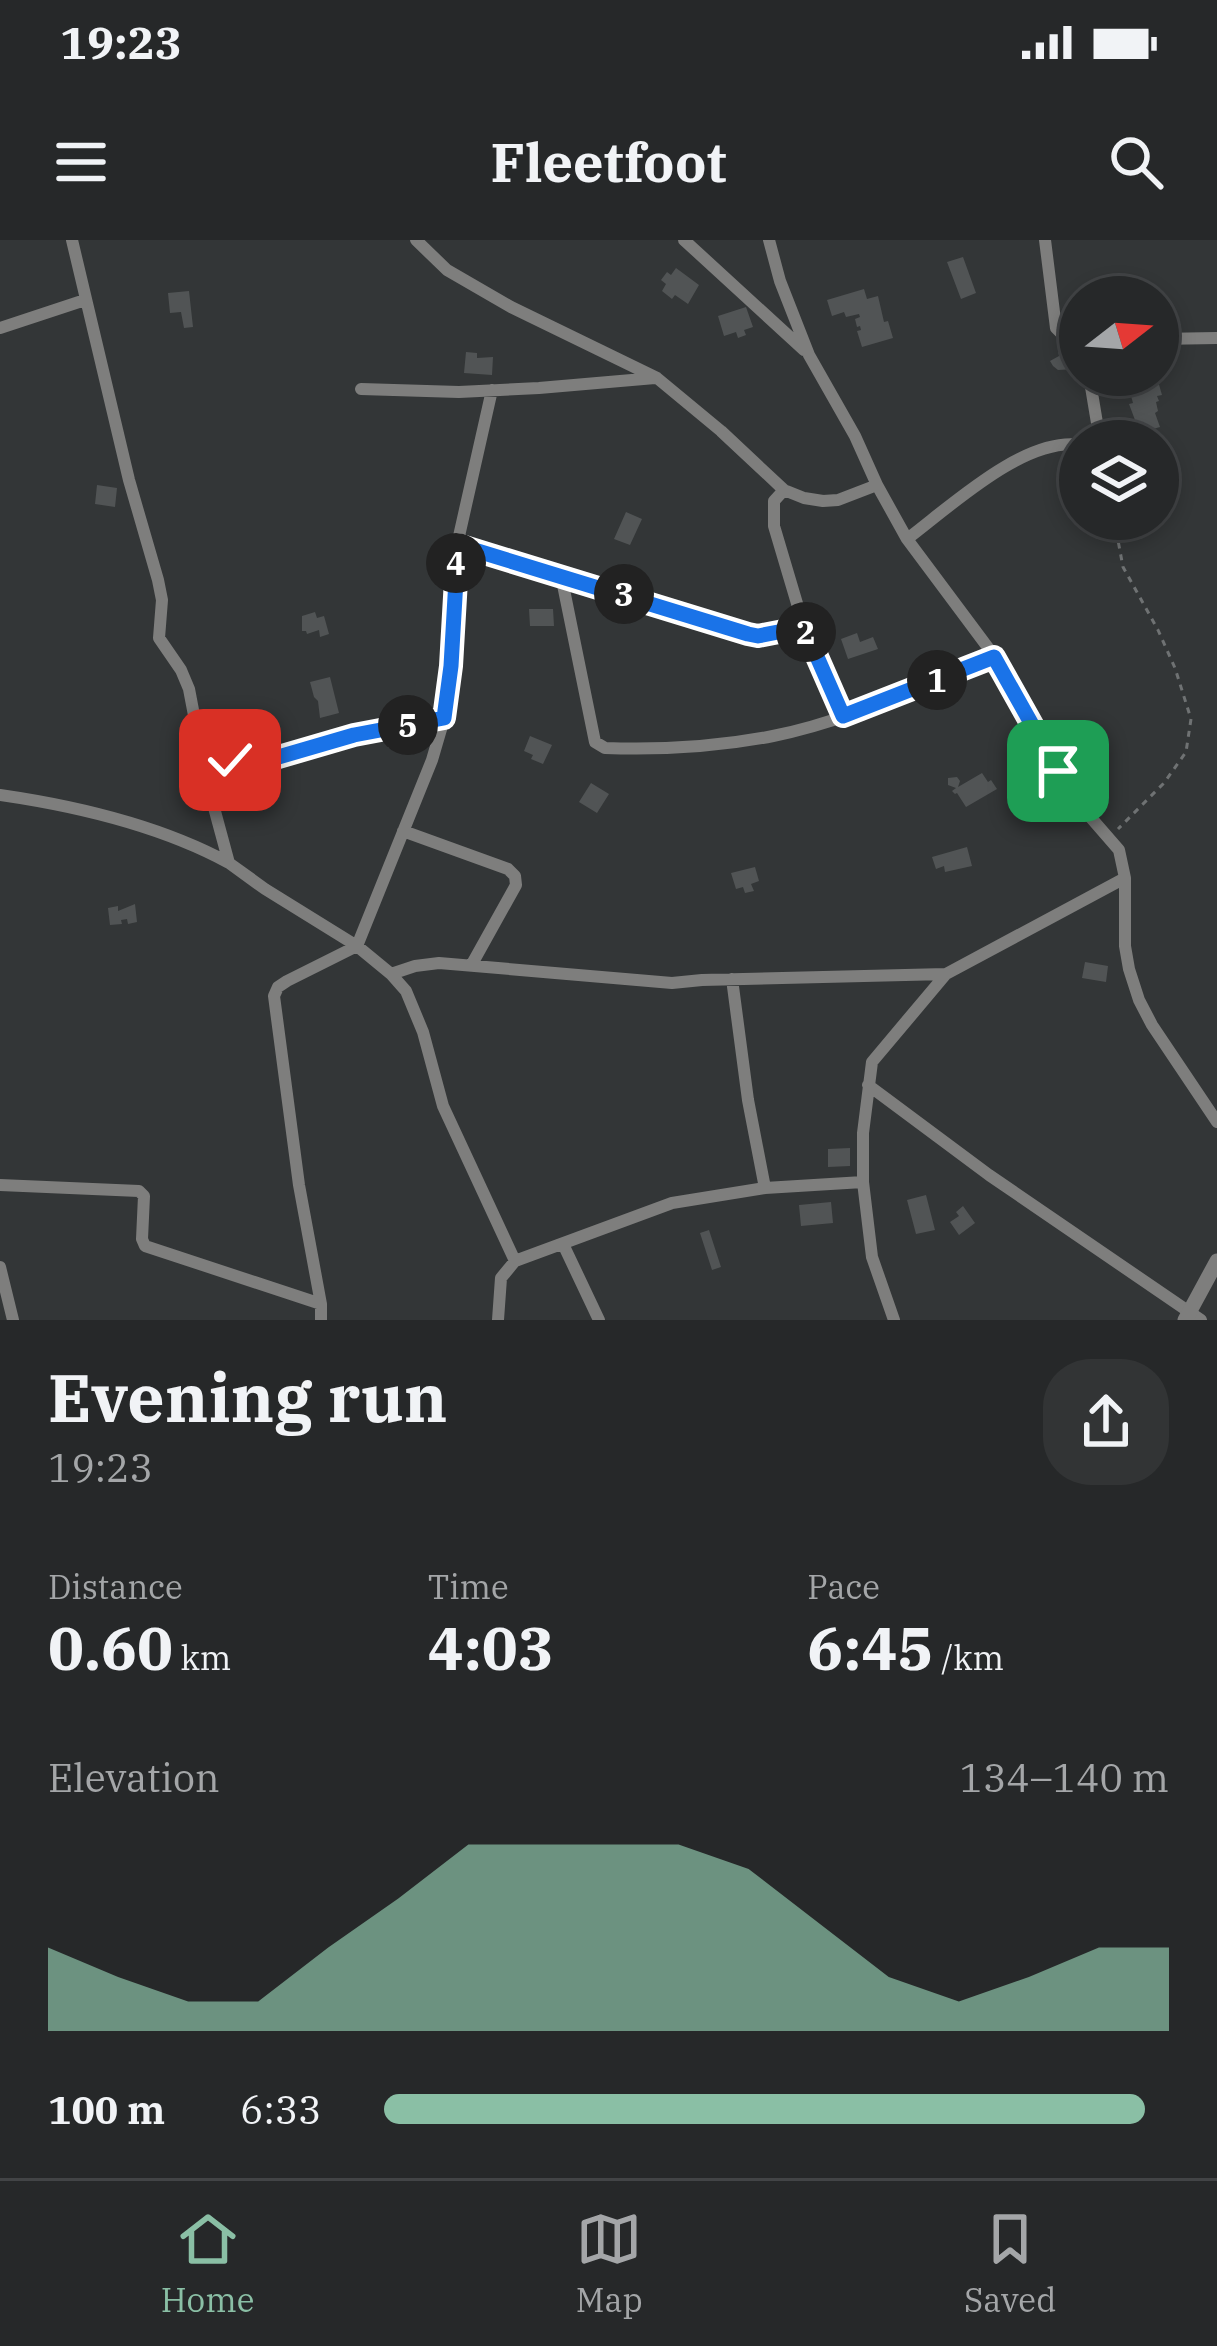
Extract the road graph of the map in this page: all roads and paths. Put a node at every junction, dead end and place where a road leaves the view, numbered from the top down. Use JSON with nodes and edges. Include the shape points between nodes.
{"nodes":[{"id":1,"x":72,"y":240,"type":"edge"},
{"id":2,"x":416,"y":240,"type":"edge"},
{"id":3,"x":684,"y":240,"type":"edge"},
{"id":4,"x":769,"y":240,"type":"edge"},
{"id":5,"x":1045,"y":240,"type":"edge"},
{"id":6,"x":85,"y":300,"type":"junction"},
{"id":7,"x":0,"y":328,"type":"edge"},
{"id":8,"x":1059,"y":331,"type":"edge"},
{"id":9,"x":1217,"y":338,"type":"edge"},
{"id":10,"x":1179,"y":339,"type":"edge"},
{"id":11,"x":809,"y":355,"type":"junction"},
{"id":12,"x":657,"y":378,"type":"junction"},
{"id":13,"x":361,"y":388,"type":"dead end"},
{"id":14,"x":492,"y":390,"type":"junction"},
{"id":15,"x":1059,"y":445,"type":"edge"},
{"id":16,"x":877,"y":484,"type":"junction"},
{"id":17,"x":784,"y":490,"type":"junction"},
{"id":18,"x":907,"y":539,"type":"junction"},
{"id":19,"x":1118,"y":540,"type":"edge"},
{"id":20,"x":458,"y":545,"type":"junction"},
{"id":21,"x":560,"y":575,"type":"junction"},
{"id":22,"x":804,"y":627,"type":"junction"},
{"id":23,"x":994,"y":657,"type":"junction"},
{"id":24,"x":843,"y":716,"type":"junction"},
{"id":25,"x":444,"y":718,"type":"junction"},
{"id":26,"x":201,"y":753,"type":"junction"},
{"id":27,"x":0,"y":795,"type":"edge"},
{"id":28,"x":404,"y":831,"type":"junction"},
{"id":29,"x":1109,"y":838,"type":"junction"},
{"id":30,"x":229,"y":863,"type":"junction"},
{"id":31,"x":1125,"y":878,"type":"junction"},
{"id":32,"x":357,"y":946,"type":"junction"},
{"id":33,"x":472,"y":964,"type":"junction"},
{"id":34,"x":391,"y":974,"type":"junction"},
{"id":35,"x":946,"y":974,"type":"junction"},
{"id":36,"x":732,"y":979,"type":"junction"},
{"id":37,"x":868,"y":1085,"type":"junction"},
{"id":38,"x":1217,"y":1122,"type":"edge"},
{"id":39,"x":863,"y":1182,"type":"junction"},
{"id":40,"x":0,"y":1184,"type":"edge"},
{"id":41,"x":765,"y":1188,"type":"junction"},
{"id":42,"x":563,"y":1244,"type":"junction"},
{"id":43,"x":515,"y":1261,"type":"junction"},
{"id":44,"x":1217,"y":1261,"type":"edge"},
{"id":45,"x":0,"y":1268,"type":"edge"},
{"id":46,"x":321,"y":1304,"type":"junction"},
{"id":47,"x":1191,"y":1318,"type":"edge"},
{"id":48,"x":13,"y":1320,"type":"edge"},
{"id":49,"x":321,"y":1320,"type":"edge"},
{"id":50,"x":497,"y":1320,"type":"edge"},
{"id":51,"x":599,"y":1320,"type":"edge"},
{"id":52,"x":894,"y":1320,"type":"edge"}],
"edges":[{"from":1,"to":6,"type":"street"},
{"from":2,"to":12,"type":"street","via":[[447,270],[511,307]]},
{"from":3,"to":11,"type":"street"},
{"from":4,"to":11,"type":"street"},
{"from":5,"to":8,"type":"street"},
{"from":6,"to":7,"type":"street"},
{"from":6,"to":26,"type":"street","via":[[158,580],[159,638],[189,689]]},
{"from":9,"to":10,"type":"street"},
{"from":11,"to":16,"type":"street"},
{"from":12,"to":14,"type":"street"},
{"from":12,"to":17,"type":"street"},
{"from":13,"to":14,"type":"street"},
{"from":14,"to":20,"type":"street"},
{"from":15,"to":18,"type":"street","via":[[1010,463]]},
{"from":16,"to":17,"type":"street","via":[[824,501]]},
{"from":16,"to":18,"type":"street"},
{"from":17,"to":22,"type":"street","via":[[774,501],[774,526]]},
{"from":18,"to":23,"type":"street"},
{"from":19,"to":29,"type":"path","via":[[1191,719],[1186,752]]},
{"from":20,"to":21,"type":"street"},
{"from":20,"to":25,"type":"street"},
{"from":21,"to":22,"type":"street","via":[[758,636]]},
{"from":21,"to":24,"type":"street","via":[[600,746],[710,746]]},
{"from":22,"to":24,"type":"street"},
{"from":23,"to":24,"type":"street"},
{"from":23,"to":29,"type":"street","via":[[1078,804]]},
{"from":25,"to":26,"type":"street","via":[[258,763]]},
{"from":25,"to":28,"type":"street"},
{"from":26,"to":30,"type":"street"},
{"from":27,"to":30,"type":"street","via":[[170,836]]},
{"from":28,"to":32,"type":"street"},
{"from":28,"to":33,"type":"street","via":[[515,876]]},
{"from":29,"to":31,"type":"street"},
{"from":30,"to":32,"type":"street"},
{"from":31,"to":35,"type":"street"},
{"from":31,"to":38,"type":"street","via":[[1125,946],[1138,1000]]},
{"from":32,"to":34,"type":"street"},
{"from":32,"to":46,"type":"street","via":[[287,981],[274,996]]},
{"from":33,"to":34,"type":"street"},
{"from":33,"to":36,"type":"street","via":[[672,983]]},
{"from":34,"to":43,"type":"street","via":[[406,991],[443,1106]]},
{"from":35,"to":36,"type":"street"},
{"from":35,"to":37,"type":"street","via":[[872,1062]]},
{"from":36,"to":41,"type":"street"},
{"from":37,"to":39,"type":"street"},
{"from":37,"to":47,"type":"street"},
{"from":39,"to":41,"type":"street"},
{"from":39,"to":52,"type":"street","via":[[872,1257]]},
{"from":40,"to":46,"type":"street","via":[[139,1191],[145,1246]]},
{"from":41,"to":42,"type":"street","via":[[672,1203]]},
{"from":42,"to":43,"type":"street"},
{"from":42,"to":51,"type":"street"},
{"from":43,"to":50,"type":"street","via":[[501,1278]]},
{"from":44,"to":47,"type":"street"},
{"from":45,"to":48,"type":"street"},
{"from":46,"to":49,"type":"street"}]}
